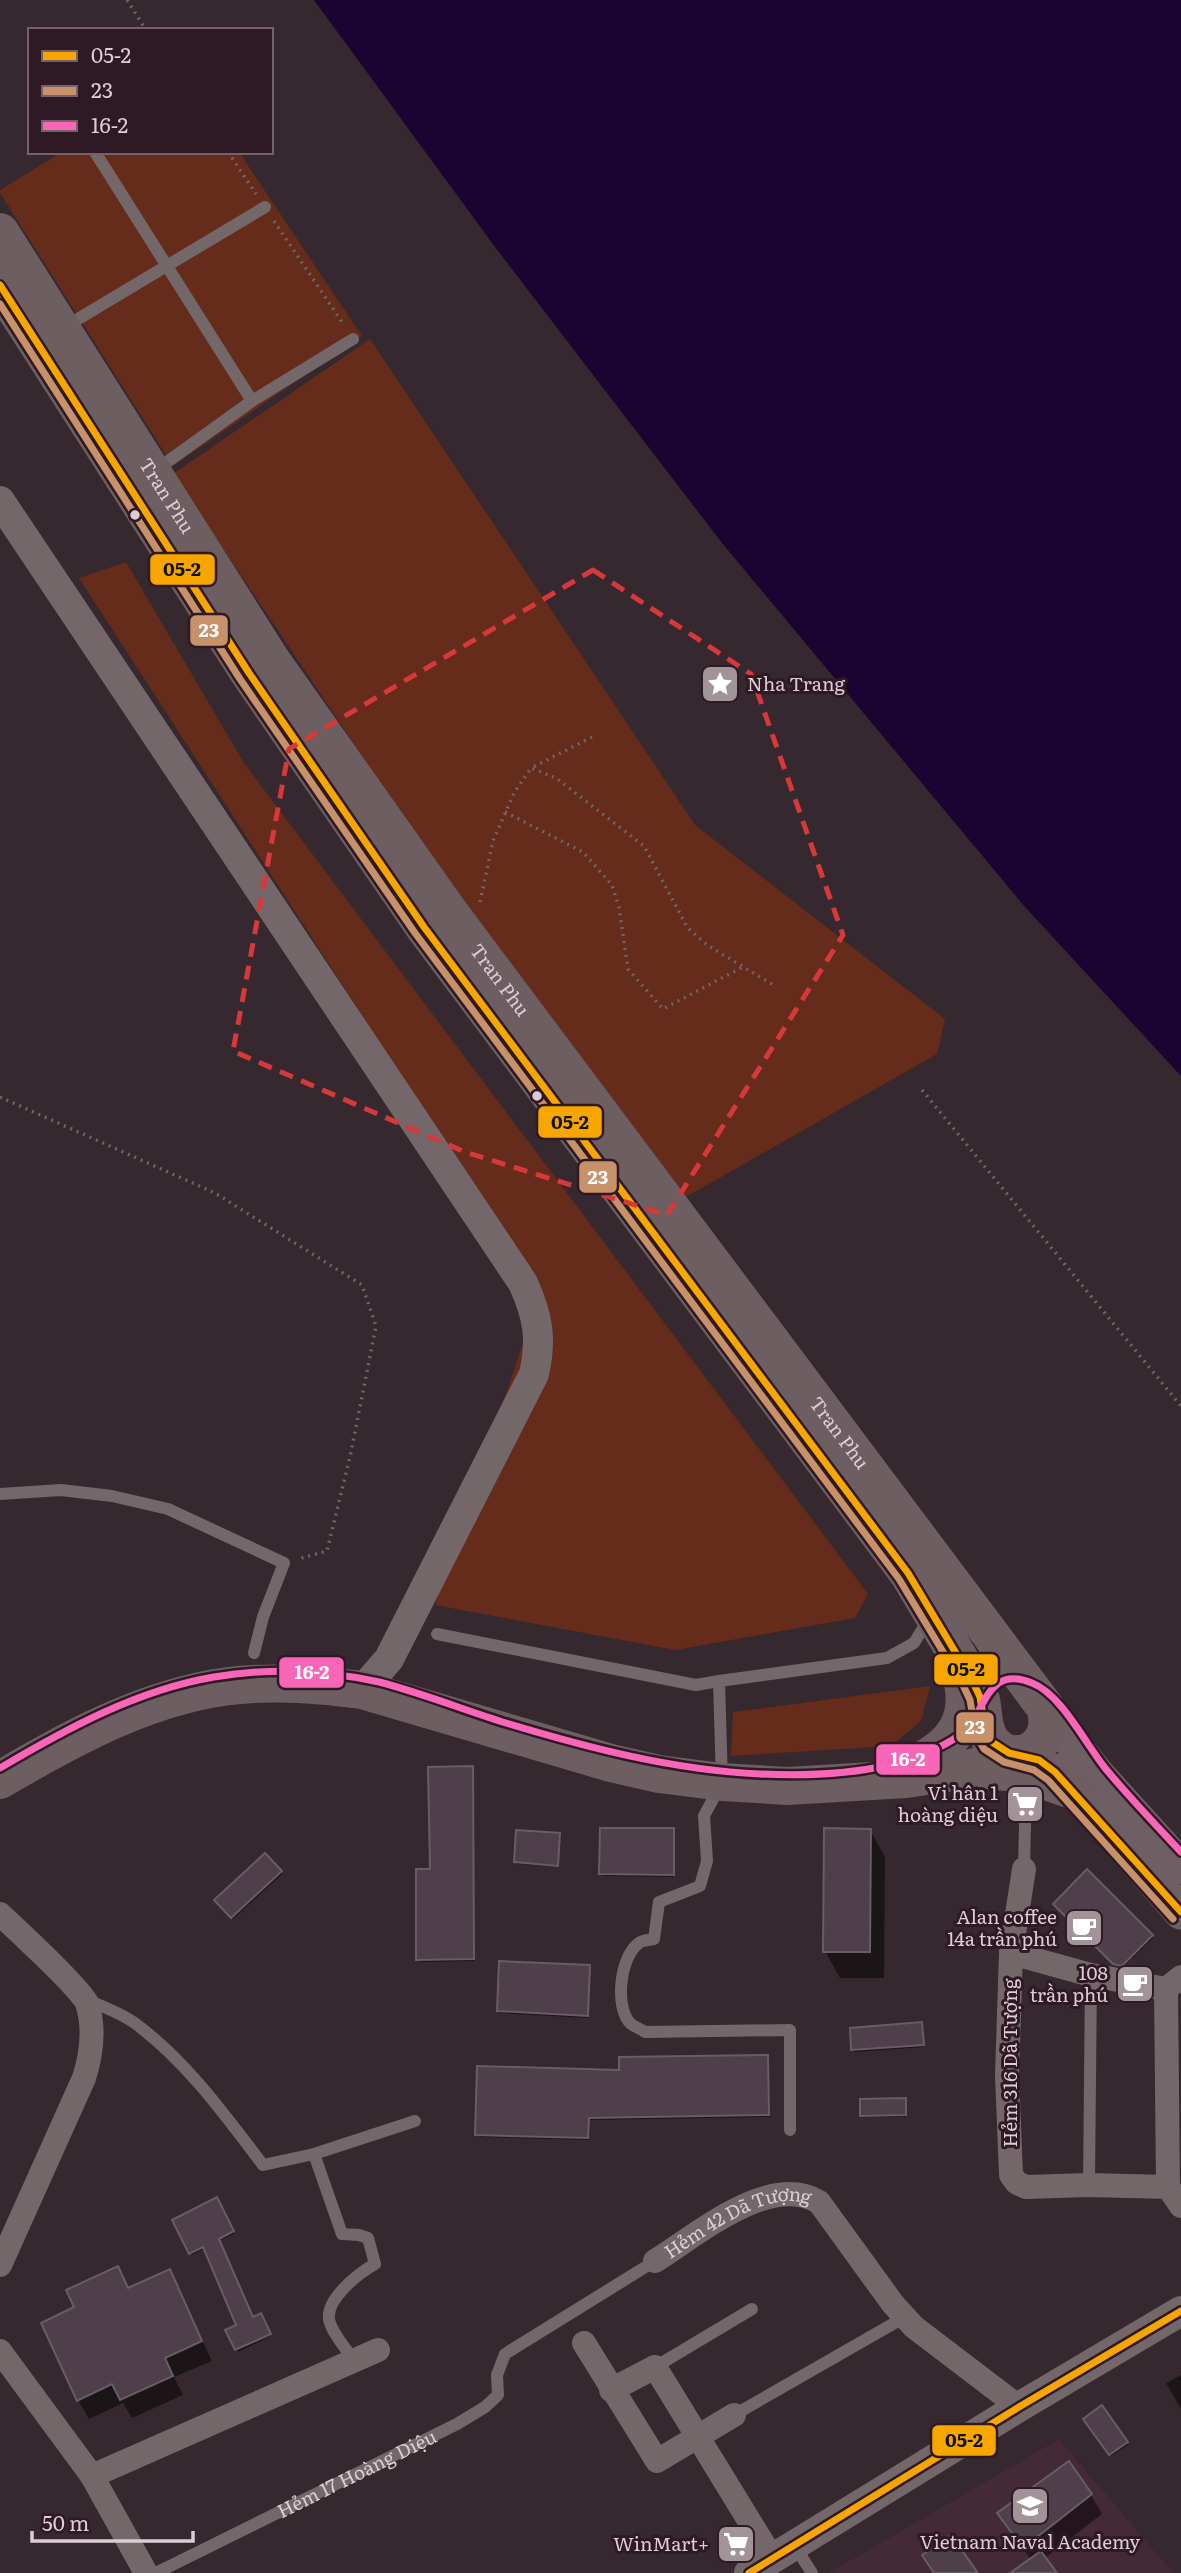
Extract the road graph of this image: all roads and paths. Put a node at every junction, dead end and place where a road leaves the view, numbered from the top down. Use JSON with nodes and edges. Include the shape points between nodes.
{"nodes":[{"id":1,"x":127,"y":0,"type":"edge"},
{"id":2,"x":145,"y":28,"type":"edge"},
{"id":3,"x":96,"y":154,"type":"edge"},
{"id":4,"x":229,"y":154,"type":"edge"},
{"id":5,"x":265,"y":207,"type":"junction"},
{"id":6,"x":0,"y":232,"type":"edge"},
{"id":7,"x":166,"y":267,"type":"junction"},
{"id":8,"x":0,"y":285,"type":"edge"},
{"id":9,"x":74,"y":322,"type":"dead end"},
{"id":10,"x":353,"y":339,"type":"joint"},
{"id":11,"x":76,"y":377,"type":"junction"},
{"id":12,"x":252,"y":401,"type":"junction"},
{"id":13,"x":160,"y":467,"type":"dead end"},
{"id":14,"x":0,"y":501,"type":"edge"},
{"id":15,"x":592,"y":737,"type":"dead end"},
{"id":16,"x":531,"y":768,"type":"junction"},
{"id":17,"x":505,"y":812,"type":"junction"},
{"id":18,"x":480,"y":902,"type":"dead end"},
{"id":19,"x":743,"y":967,"type":"junction"},
{"id":20,"x":775,"y":986,"type":"dead end"},
{"id":21,"x":922,"y":1090,"type":"dead end"},
{"id":22,"x":0,"y":1097,"type":"edge"},
{"id":23,"x":1181,"y":1406,"type":"edge"},
{"id":24,"x":0,"y":1494,"type":"edge"},
{"id":25,"x":284,"y":1563,"type":"junction"},
{"id":26,"x":929,"y":1610,"type":"junction"},
{"id":27,"x":436,"y":1634,"type":"dead end"},
{"id":28,"x":955,"y":1651,"type":"junction"},
{"id":29,"x":254,"y":1653,"type":"dead end"},
{"id":30,"x":719,"y":1682,"type":"junction"},
{"id":31,"x":362,"y":1690,"type":"junction"},
{"id":32,"x":1042,"y":1703,"type":"junction"},
{"id":33,"x":984,"y":1722,"type":"junction"},
{"id":34,"x":1023,"y":1764,"type":"junction"},
{"id":35,"x":874,"y":1778,"type":"junction"},
{"id":36,"x":0,"y":1780,"type":"edge"},
{"id":37,"x":722,"y":1782,"type":"junction"},
{"id":38,"x":1075,"y":1791,"type":"joint"},
{"id":39,"x":1181,"y":1867,"type":"edge"},
{"id":40,"x":1024,"y":1869,"type":"joint"},
{"id":41,"x":1181,"y":1912,"type":"edge"},
{"id":42,"x":0,"y":1914,"type":"edge"},
{"id":43,"x":1011,"y":1954,"type":"junction"},
{"id":44,"x":1091,"y":1975,"type":"junction"},
{"id":45,"x":1174,"y":1983,"type":"edge"},
{"id":46,"x":87,"y":2000,"type":"junction"},
{"id":47,"x":415,"y":2121,"type":"dead end"},
{"id":48,"x":790,"y":2130,"type":"dead end"},
{"id":49,"x":314,"y":2154,"type":"junction"},
{"id":50,"x":1089,"y":2185,"type":"junction"},
{"id":51,"x":1174,"y":2196,"type":"edge"},
{"id":52,"x":655,"y":2261,"type":"joint"},
{"id":53,"x":0,"y":2265,"type":"edge"},
{"id":54,"x":752,"y":2309,"type":"dead end"},
{"id":55,"x":1181,"y":2311,"type":"edge"},
{"id":56,"x":905,"y":2317,"type":"junction"},
{"id":57,"x":584,"y":2343,"type":"dead end"},
{"id":58,"x":378,"y":2350,"type":"dead end"},
{"id":59,"x":0,"y":2351,"type":"edge"},
{"id":60,"x":354,"y":2361,"type":"junction"},
{"id":61,"x":655,"y":2367,"type":"junction"},
{"id":62,"x":496,"y":2375,"type":"joint"},
{"id":63,"x":611,"y":2390,"type":"junction"},
{"id":64,"x":1018,"y":2407,"type":"junction"},
{"id":65,"x":734,"y":2415,"type":"joint"},
{"id":66,"x":697,"y":2438,"type":"junction"},
{"id":67,"x":92,"y":2476,"type":"junction"},
{"id":68,"x":772,"y":2559,"type":"edge"},
{"id":69,"x":146,"y":2573,"type":"edge"},
{"id":70,"x":156,"y":2573,"type":"edge"},
{"id":71,"x":812,"y":2573,"type":"edge"}],
"edges":[{"from":1,"to":2,"type":"path"},
{"from":3,"to":7,"type":"lane"},
{"from":4,"to":5,"type":"path"},
{"from":5,"to":7,"type":"lane"},
{"from":5,"to":10,"type":"path"},
{"from":6,"to":11,"type":"main road","name":"Tran Phu"},
{"from":7,"to":9,"type":"lane"},
{"from":7,"to":12,"type":"lane"},
{"from":8,"to":11,"type":"main road","name":"Tran Phu"},
{"from":10,"to":12,"type":"lane"},
{"from":11,"to":26,"type":"main road","name":"Tran Phu","via":[[248,673],[424,926],[900,1562]]},
{"from":11,"to":32,"type":"main road","name":"Tran Phu","via":[[449,912]]},
{"from":12,"to":13,"type":"lane"},
{"from":14,"to":31,"type":"street","via":[[523,1283],[533,1305],[539,1350],[534,1374],[389,1658]]},
{"from":15,"to":16,"type":"path"},
{"from":16,"to":17,"type":"path"},
{"from":16,"to":19,"type":"path","via":[[556,778],[644,846],[687,928]]},
{"from":17,"to":18,"type":"path","via":[[493,841]]},
{"from":17,"to":19,"type":"path","via":[[583,852],[612,885],[628,969],[663,1009]]},
{"from":19,"to":20,"type":"path"},
{"from":21,"to":23,"type":"path"},
{"from":22,"to":25,"type":"path","via":[[215,1192],[362,1285],[376,1326],[327,1551]]},
{"from":24,"to":25,"type":"lane","via":[[61,1490],[168,1509]]},
{"from":25,"to":29,"type":"lane"},
{"from":26,"to":28,"type":"main road","name":"Tran Phu"},
{"from":26,"to":30,"type":"lane","via":[[927,1624],[914,1643],[887,1658]]},
{"from":27,"to":30,"type":"lane","via":[[696,1685]]},
{"from":28,"to":33,"type":"main road","name":"Tran Phu","via":[[980,1697]]},
{"from":28,"to":35,"type":"main road","via":[[965,1692],[965,1713],[959,1727],[933,1754]]},
{"from":30,"to":37,"type":"lane"},
{"from":31,"to":36,"type":"main road","via":[[262,1683],[196,1692],[127,1714]]},
{"from":31,"to":37,"type":"main road","via":[[611,1763]]},
{"from":32,"to":33,"type":"main road","via":[[1020,1690],[999,1695]]},
{"from":32,"to":34,"type":"main road","via":[[1049,1728]]},
{"from":32,"to":39,"type":"main road","name":"Tran Phu","via":[[1095,1772]]},
{"from":33,"to":34,"type":"main road","via":[[986,1733],[999,1749]]},
{"from":33,"to":35,"type":"main road","via":[[973,1739],[937,1760]]},
{"from":34,"to":35,"type":"main road","via":[[925,1777]]},
{"from":34,"to":38,"type":"main road"},
{"from":34,"to":40,"type":"lane"},
{"from":35,"to":37,"type":"main road","via":[[787,1786]]},
{"from":37,"to":48,"type":"lane","via":[[704,1816],[707,1861],[700,1886],[659,1902],[654,1939],[639,1942],[626,1959],[621,1989],[625,2013],[630,2023],[645,2032],[790,2029]]},
{"from":38,"to":41,"type":"main road"},
{"from":40,"to":43,"type":"street","name":"Hẻm 316 Dã Tượng"},
{"from":42,"to":46,"type":"street"},
{"from":43,"to":44,"type":"street"},
{"from":43,"to":50,"type":"street","name":"Hẻm 316 Dã Tượng","via":[[1007,2075],[1011,2175],[1026,2187]]},
{"from":44,"to":45,"type":"street"},
{"from":44,"to":50,"type":"lane"},
{"from":45,"to":51,"type":"street"},
{"from":46,"to":49,"type":"lane","via":[[134,2022],[156,2041],[213,2099],[263,2165]]},
{"from":46,"to":53,"type":"street","via":[[92,2052],[84,2078]]},
{"from":47,"to":49,"type":"lane"},
{"from":49,"to":60,"type":"lane","via":[[342,2234],[369,2238],[375,2264],[354,2277],[330,2312],[329,2322]]},
{"from":50,"to":51,"type":"street","name":"Hẻm 316 Dã Tượng"},
{"from":52,"to":56,"type":"street","name":"Hẻm 42 Dã Tượng","via":[[747,2203],[798,2193],[819,2202]]},
{"from":52,"to":62,"type":"lane","name":"Hẻm 42 Dã Tượng","via":[[505,2354]]},
{"from":54,"to":61,"type":"lane"},
{"from":55,"to":64,"type":"street"},
{"from":56,"to":64,"type":"street","name":"Hẻm 42 Dã Tượng"},
{"from":56,"to":65,"type":"lane"},
{"from":57,"to":63,"type":"street"},
{"from":58,"to":60,"type":"street"},
{"from":59,"to":67,"type":"street"},
{"from":60,"to":67,"type":"street"},
{"from":61,"to":63,"type":"street"},
{"from":61,"to":66,"type":"street"},
{"from":62,"to":70,"type":"lane","name":"Hẻm 17 Hoàng Diệu","via":[[498,2395],[457,2424]]},
{"from":63,"to":66,"type":"street","via":[[657,2461]]},
{"from":64,"to":68,"type":"street"},
{"from":65,"to":66,"type":"street"},
{"from":66,"to":68,"type":"street"},
{"from":67,"to":69,"type":"street"},
{"from":68,"to":71,"type":"lane"}]}
